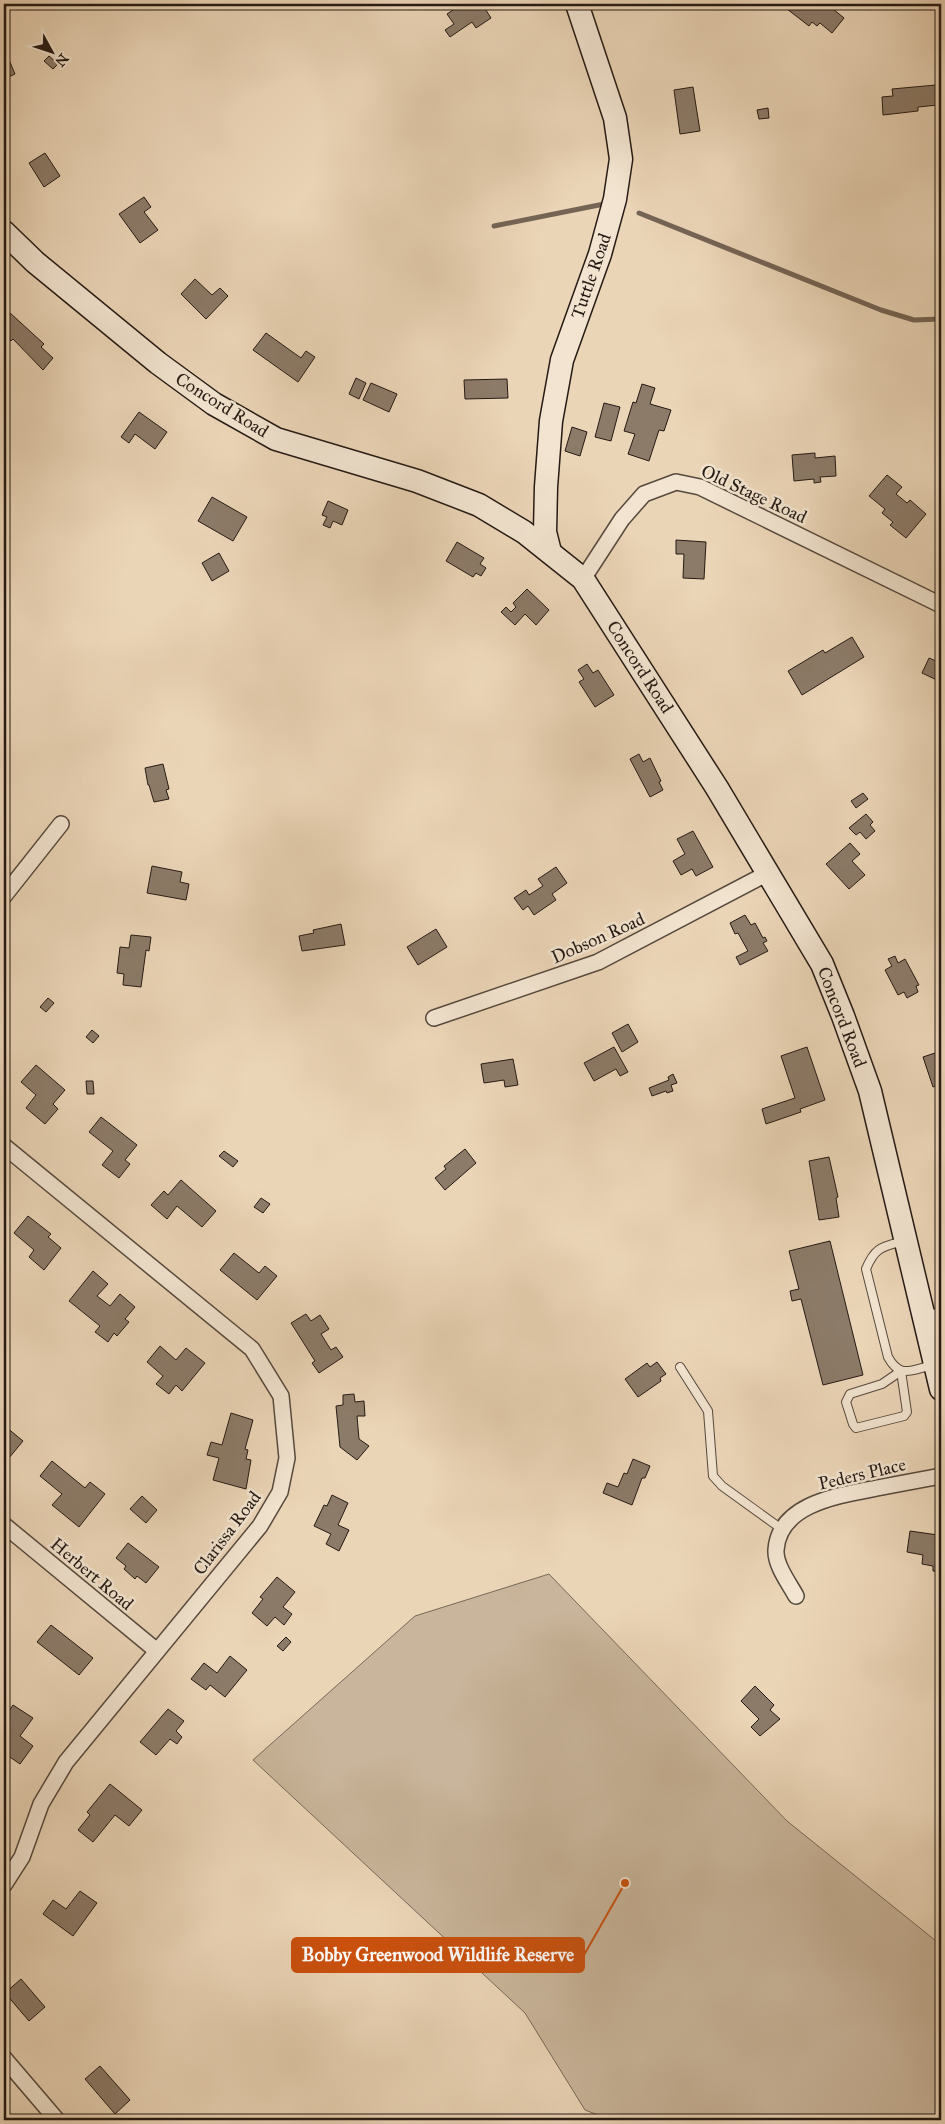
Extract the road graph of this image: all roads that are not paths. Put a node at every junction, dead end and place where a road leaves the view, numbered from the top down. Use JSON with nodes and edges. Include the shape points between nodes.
{"nodes":[{"id":1,"x":577,"y":4,"type":"edge"},
{"id":2,"x":4,"y":232,"type":"edge"},
{"id":3,"x":550,"y":552,"type":"junction"},
{"id":4,"x":583,"y":579,"type":"junction"},
{"id":5,"x":941,"y":605,"type":"edge"},
{"id":6,"x":61,"y":824,"type":"dead end"},
{"id":7,"x":768,"y":873,"type":"junction"},
{"id":8,"x":4,"y":896,"type":"edge"},
{"id":9,"x":434,"y":1018,"type":"dead end"},
{"id":10,"x":4,"y":1146,"type":"edge"},
{"id":11,"x":906,"y":1240,"type":"junction"},
{"id":12,"x":933,"y":1317,"type":"edge"},
{"id":13,"x":936,"y":1365,"type":"junction"},
{"id":14,"x":680,"y":1367,"type":"dead end"},
{"id":15,"x":901,"y":1371,"type":"junction"},
{"id":16,"x":941,"y":1388,"type":"edge"},
{"id":17,"x":941,"y":1476,"type":"edge"},
{"id":18,"x":4,"y":1525,"type":"edge"},
{"id":19,"x":783,"y":1530,"type":"junction"},
{"id":20,"x":796,"y":1596,"type":"dead end"},
{"id":21,"x":157,"y":1651,"type":"junction"},
{"id":22,"x":4,"y":1885,"type":"edge"},
{"id":23,"x":4,"y":2058,"type":"edge"},
{"id":24,"x":57,"y":2120,"type":"edge"}],
"edges":[{"from":1,"to":3,"type":"main road","name":"Tuttle Road","via":[[615,118],[621,160],[615,199],[600,254],[562,360],[551,421],[546,488],[545,532]]},
{"from":2,"to":3,"type":"main road","name":"Concord Road","via":[[35,262],[158,364],[214,404],[276,439],[417,481],[479,505]]},
{"from":3,"to":4,"type":"main road","name":"Concord Road"},
{"from":4,"to":5,"type":"street","name":"Old Stage Road","via":[[622,519],[644,494],[676,482],[700,487]]},
{"from":4,"to":7,"type":"main road","name":"Concord Road"},
{"from":6,"to":8,"type":"street"},
{"from":7,"to":9,"type":"street","name":"Dobson Road","via":[[598,962]]},
{"from":7,"to":11,"type":"main road","name":"Concord Road","via":[[822,964],[843,1016],[870,1091]]},
{"from":10,"to":21,"type":"street","name":"Clarissa Road","via":[[252,1349],[282,1396],[287,1458],[280,1492],[260,1526]]},
{"from":11,"to":12,"type":"main road","name":"Concord Road"},
{"from":11,"to":15,"type":"lane","via":[[881,1247],[871,1256],[866,1269],[888,1357],[894,1368]]},
{"from":12,"to":13,"type":"main road","name":"Concord Road"},
{"from":13,"to":15,"type":"lane"},
{"from":13,"to":16,"type":"main road","name":"Concord Road"},
{"from":14,"to":19,"type":"lane","via":[[708,1411],[714,1476],[722,1486]]},
{"from":15,"to":15,"type":"lane","via":[[882,1384],[850,1394],[846,1402],[856,1428],[904,1416],[907,1412]]},
{"from":17,"to":19,"type":"street","name":"Peders Place","via":[[832,1497],[804,1509]]},
{"from":18,"to":21,"type":"street","name":"Herbert Road"},
{"from":19,"to":20,"type":"street","name":"Peders Place","via":[[776,1552]]},
{"from":21,"to":22,"type":"street","name":"Clarissa Road","via":[[66,1762],[42,1804],[22,1857]]},
{"from":23,"to":24,"type":"street"}]}
